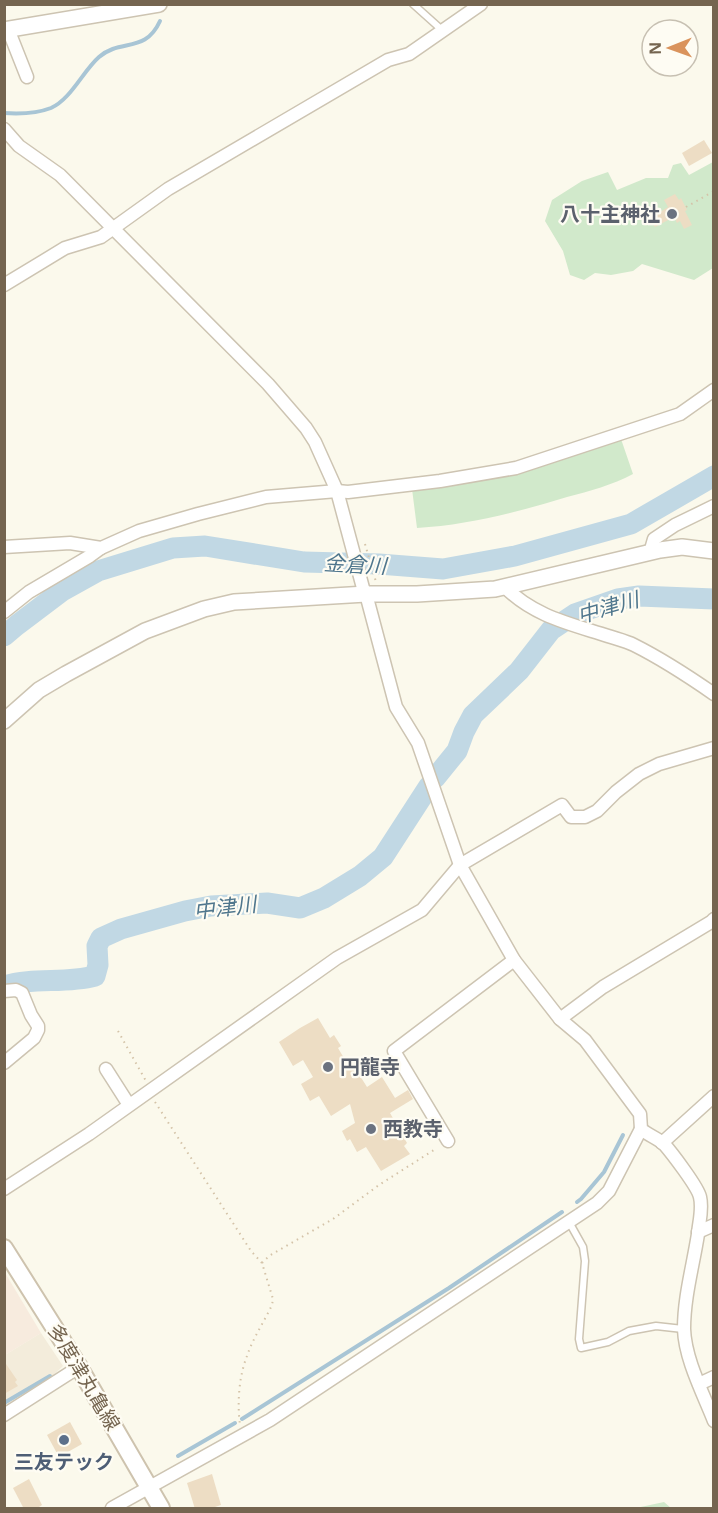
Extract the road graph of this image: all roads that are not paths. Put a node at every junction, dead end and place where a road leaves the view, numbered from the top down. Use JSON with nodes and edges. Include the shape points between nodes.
{"nodes":[{"id":1,"x":159,"y":4,"type":"edge"},
{"id":2,"x":413,"y":4,"type":"edge"},
{"id":3,"x":481,"y":4,"type":"edge"},
{"id":4,"x":6,"y":30,"type":"edge"},
{"id":5,"x":442,"y":30,"type":"junction"},
{"id":6,"x":27,"y":77,"type":"dead end"},
{"id":7,"x":4,"y":129,"type":"edge"},
{"id":8,"x":112,"y":229,"type":"junction"},
{"id":9,"x":4,"y":285,"type":"edge"},
{"id":10,"x":714,"y":390,"type":"edge"},
{"id":11,"x":337,"y":491,"type":"junction"},
{"id":12,"x":714,"y":506,"type":"edge"},
{"id":13,"x":4,"y":547,"type":"edge"},
{"id":14,"x":101,"y":548,"type":"junction"},
{"id":15,"x":714,"y":551,"type":"edge"},
{"id":16,"x":650,"y":553,"type":"junction"},
{"id":17,"x":505,"y":587,"type":"junction"},
{"id":18,"x":364,"y":589,"type":"junction"},
{"id":19,"x":4,"y":612,"type":"edge"},
{"id":20,"x":714,"y":694,"type":"edge"},
{"id":21,"x":4,"y":721,"type":"edge"},
{"id":22,"x":714,"y":748,"type":"edge"},
{"id":23,"x":460,"y":865,"type":"junction"},
{"id":24,"x":714,"y":919,"type":"edge"},
{"id":25,"x":514,"y":960,"type":"junction"},
{"id":26,"x":4,"y":991,"type":"edge"},
{"id":27,"x":560,"y":1019,"type":"junction"},
{"id":28,"x":4,"y":1063,"type":"edge"},
{"id":29,"x":106,"y":1069,"type":"dead end"},
{"id":30,"x":714,"y":1096,"type":"edge"},
{"id":31,"x":129,"y":1106,"type":"junction"},
{"id":32,"x":641,"y":1129,"type":"junction"},
{"id":33,"x":448,"y":1141,"type":"road end"},
{"id":34,"x":662,"y":1143,"type":"junction"},
{"id":35,"x":4,"y":1189,"type":"edge"},
{"id":36,"x":569,"y":1222,"type":"junction"},
{"id":37,"x":714,"y":1225,"type":"edge"},
{"id":38,"x":698,"y":1232,"type":"junction"},
{"id":39,"x":5,"y":1251,"type":"edge"},
{"id":40,"x":684,"y":1329,"type":"junction"},
{"id":41,"x":79,"y":1367,"type":"junction"},
{"id":42,"x":714,"y":1377,"type":"edge"},
{"id":43,"x":699,"y":1384,"type":"junction"},
{"id":44,"x":4,"y":1414,"type":"edge"},
{"id":45,"x":714,"y":1421,"type":"edge"},
{"id":46,"x":150,"y":1488,"type":"junction"},
{"id":47,"x":112,"y":1509,"type":"edge"},
{"id":48,"x":161,"y":1509,"type":"edge"}],
"edges":[{"from":1,"to":4,"type":"street"},
{"from":2,"to":5,"type":"lane"},
{"from":3,"to":5,"type":"street"},
{"from":4,"to":6,"type":"street"},
{"from":5,"to":8,"type":"street","via":[[409,54],[388,60],[168,189]]},
{"from":7,"to":8,"type":"street","via":[[19,146],[60,175]]},
{"from":8,"to":9,"type":"street","via":[[65,248]]},
{"from":8,"to":11,"type":"street","via":[[268,384],[306,428]]},
{"from":10,"to":11,"type":"street","via":[[680,414],[516,468],[440,481]]},
{"from":11,"to":14,"type":"street","via":[[266,497],[139,531]]},
{"from":11,"to":18,"type":"street"},
{"from":12,"to":16,"type":"street","via":[[654,539]]},
{"from":13,"to":14,"type":"street","via":[[70,543]]},
{"from":14,"to":19,"type":"street"},
{"from":15,"to":16,"type":"street","via":[[682,547]]},
{"from":16,"to":17,"type":"street"},
{"from":17,"to":18,"type":"street","via":[[436,593]]},
{"from":17,"to":20,"type":"street","via":[[535,611],[633,644]]},
{"from":18,"to":21,"type":"street","via":[[234,602],[181,616],[145,631],[39,690]]},
{"from":18,"to":23,"type":"street","via":[[396,707],[417,743]]},
{"from":22,"to":23,"type":"street","via":[[639,774],[585,817],[571,817],[562,805]]},
{"from":23,"to":25,"type":"street"},
{"from":23,"to":31,"type":"street","via":[[422,910],[337,958]]},
{"from":24,"to":27,"type":"street","via":[[603,987]]},
{"from":25,"to":27,"type":"street"},
{"from":25,"to":33,"type":"street","via":[[394,1051]]},
{"from":26,"to":28,"type":"street","via":[[22,993],[38,1026],[34,1038]]},
{"from":27,"to":32,"type":"street","via":[[585,1040],[640,1114]]},
{"from":29,"to":31,"type":"street"},
{"from":30,"to":34,"type":"street"},
{"from":31,"to":35,"type":"street"},
{"from":32,"to":34,"type":"street"},
{"from":32,"to":36,"type":"street","via":[[609,1191]]},
{"from":34,"to":38,"type":"street","via":[[701,1198]]},
{"from":36,"to":40,"type":"lane","via":[[583,1247],[585,1261],[581,1348],[656,1326]]},
{"from":36,"to":46,"type":"street","via":[[280,1414]]},
{"from":37,"to":38,"type":"street"},
{"from":38,"to":40,"type":"street"},
{"from":39,"to":41,"type":"main road","name":"多度津丸亀線"},
{"from":40,"to":43,"type":"street","via":[[686,1350]]},
{"from":41,"to":44,"type":"street"},
{"from":41,"to":46,"type":"main road","name":"多度津丸亀線"},
{"from":42,"to":43,"type":"street"},
{"from":43,"to":45,"type":"street"},
{"from":46,"to":47,"type":"street"},
{"from":46,"to":48,"type":"main road","name":"多度津丸亀線"}]}
